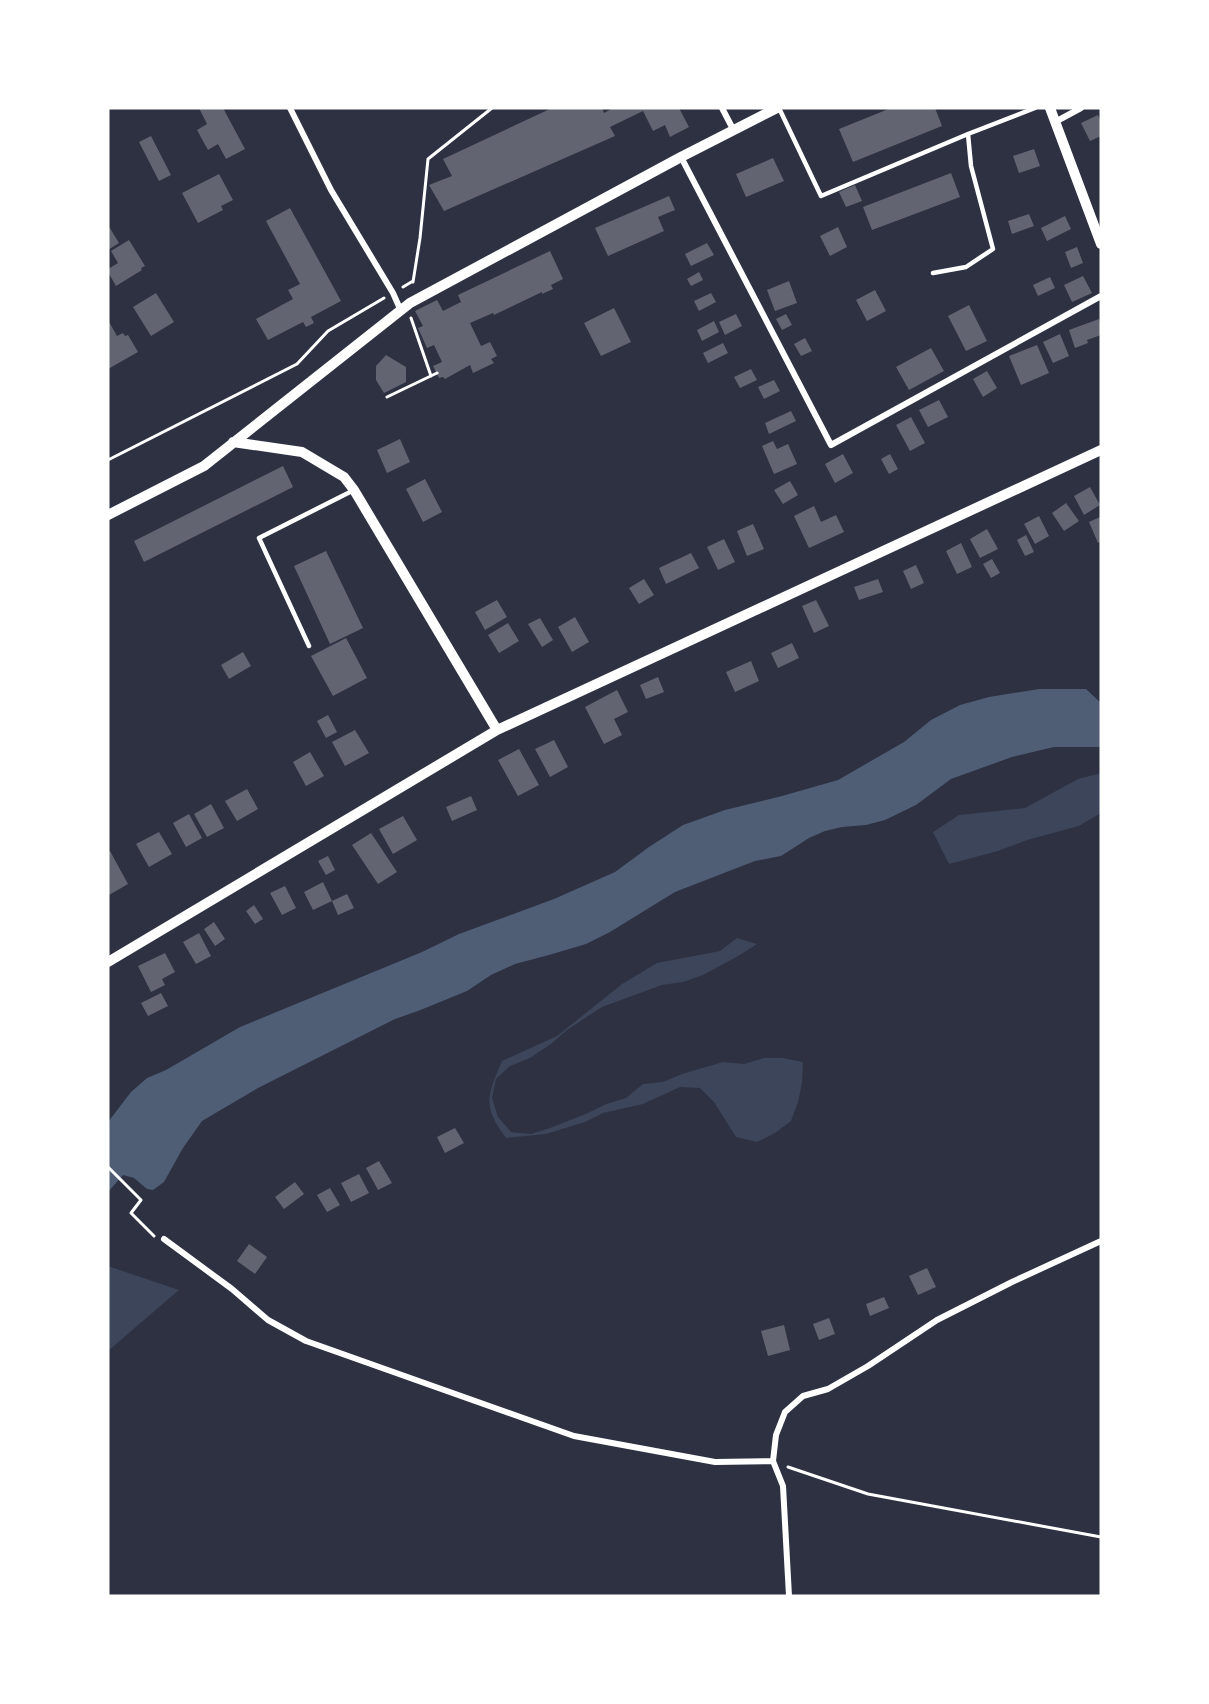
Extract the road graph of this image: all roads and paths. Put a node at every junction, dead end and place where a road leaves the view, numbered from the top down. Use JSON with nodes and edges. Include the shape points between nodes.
{"nodes":[{"id":1,"x":290,"y":108,"type":"edge"},
{"id":2,"x":492,"y":108,"type":"edge"},
{"id":3,"x":722,"y":108,"type":"edge"},
{"id":4,"x":778,"y":108,"type":"edge"},
{"id":5,"x":1035,"y":108,"type":"edge"},
{"id":6,"x":1050,"y":108,"type":"edge"},
{"id":7,"x":1081,"y":108,"type":"edge"},
{"id":8,"x":1055,"y":122,"type":"junction"},
{"id":9,"x":734,"y":130,"type":"junction"},
{"id":10,"x":968,"y":134,"type":"junction"},
{"id":11,"x":681,"y":157,"type":"junction"},
{"id":12,"x":1101,"y":244,"type":"edge"},
{"id":13,"x":933,"y":273,"type":"dead end"},
{"id":14,"x":413,"y":281,"type":"junction"},
{"id":15,"x":393,"y":293,"type":"junction"},
{"id":16,"x":1101,"y":296,"type":"edge"},
{"id":17,"x":410,"y":303,"type":"junction"},
{"id":18,"x":401,"y":311,"type":"junction"},
{"id":19,"x":436,"y":373,"type":"dead end"},
{"id":20,"x":431,"y":376,"type":"junction"},
{"id":21,"x":387,"y":397,"type":"dead end"},
{"id":22,"x":233,"y":442,"type":"junction"},
{"id":23,"x":1101,"y":450,"type":"edge"},
{"id":24,"x":108,"y":460,"type":"edge"},
{"id":25,"x":354,"y":490,"type":"junction"},
{"id":26,"x":108,"y":515,"type":"edge"},
{"id":27,"x":309,"y":646,"type":"dead end"},
{"id":28,"x":497,"y":730,"type":"junction"},
{"id":29,"x":108,"y":963,"type":"edge"},
{"id":30,"x":108,"y":1167,"type":"edge"},
{"id":31,"x":164,"y":1239,"type":"joint"},
{"id":32,"x":1101,"y":1241,"type":"edge"},
{"id":33,"x":772,"y":1461,"type":"junction"},
{"id":34,"x":1101,"y":1537,"type":"edge"},
{"id":35,"x":789,"y":1596,"type":"edge"}],
"edges":[{"from":1,"to":15,"type":"street","via":[[331,190]]},
{"from":2,"to":14,"type":"path","via":[[428,159]]},
{"from":3,"to":9,"type":"street"},
{"from":4,"to":9,"type":"street"},
{"from":4,"to":10,"type":"lane","via":[[821,196]]},
{"from":5,"to":10,"type":"lane"},
{"from":6,"to":8,"type":"street"},
{"from":7,"to":8,"type":"street"},
{"from":8,"to":12,"type":"street"},
{"from":9,"to":11,"type":"street"},
{"from":10,"to":13,"type":"lane","via":[[971,166],[993,249],[966,267]]},
{"from":11,"to":16,"type":"street","via":[[831,445]]},
{"from":11,"to":17,"type":"street"},
{"from":14,"to":15,"type":"path"},
{"from":14,"to":17,"type":"path"},
{"from":15,"to":18,"type":"street"},
{"from":15,"to":24,"type":"path","via":[[328,331],[297,364]]},
{"from":17,"to":18,"type":"street"},
{"from":17,"to":20,"type":"path","via":[[410,316]]},
{"from":18,"to":22,"type":"street"},
{"from":19,"to":20,"type":"path"},
{"from":20,"to":21,"type":"path"},
{"from":22,"to":25,"type":"street","via":[[302,452],[344,477]]},
{"from":22,"to":26,"type":"street","via":[[204,466]]},
{"from":23,"to":28,"type":"street"},
{"from":25,"to":27,"type":"lane","via":[[259,538]]},
{"from":25,"to":28,"type":"street"},
{"from":28,"to":29,"type":"street"},
{"from":30,"to":31,"type":"path","via":[[141,1200],[131,1213],[154,1236]]},
{"from":31,"to":33,"type":"street","via":[[268,1320],[306,1341],[573,1436],[715,1462]]},
{"from":32,"to":33,"type":"street","via":[[937,1320],[828,1389],[803,1396],[785,1412]]},
{"from":33,"to":34,"type":"path","via":[[868,1494]]},
{"from":33,"to":35,"type":"street","via":[[783,1486]]}]}
